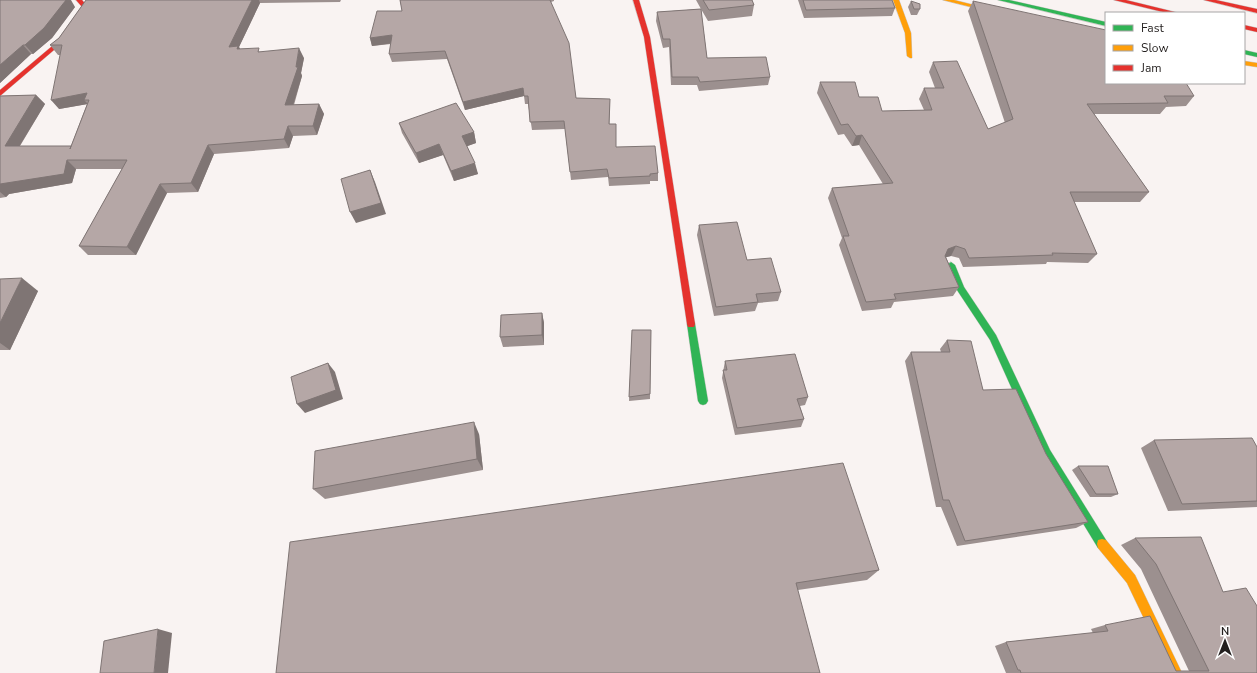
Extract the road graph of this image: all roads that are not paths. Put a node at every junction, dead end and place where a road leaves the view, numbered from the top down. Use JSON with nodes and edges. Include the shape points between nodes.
{"nodes":[{"id":1,"x":79,"y":0,"type":"edge"},
{"id":2,"x":636,"y":0,"type":"edge"},
{"id":3,"x":896,"y":0,"type":"edge"},
{"id":4,"x":946,"y":0,"type":"edge"},
{"id":5,"x":1001,"y":0,"type":"edge"},
{"id":6,"x":1117,"y":0,"type":"edge"},
{"id":7,"x":1207,"y":0,"type":"edge"},
{"id":8,"x":1257,"y":11,"type":"edge"},
{"id":9,"x":1171,"y":12,"type":"edge"},
{"id":10,"x":1006,"y":13,"type":"edge"},
{"id":11,"x":1105,"y":24,"type":"edge"},
{"id":12,"x":1245,"y":27,"type":"edge"},
{"id":13,"x":1257,"y":30,"type":"edge"},
{"id":14,"x":1245,"y":52,"type":"edge"},
{"id":15,"x":1257,"y":55,"type":"edge"},
{"id":16,"x":910,"y":56,"type":"dead end"},
{"id":17,"x":1245,"y":63,"type":"edge"},
{"id":18,"x":1257,"y":65,"type":"edge"},
{"id":19,"x":0,"y":94,"type":"edge"},
{"id":20,"x":951,"y":265,"type":"edge"},
{"id":21,"x":703,"y":401,"type":"dead end"},
{"id":22,"x":1176,"y":673,"type":"edge"}],
"edges":[{"from":1,"to":19,"type":"main road","via":[[85,7],[59,42]]},
{"from":2,"to":21,"type":"main road","via":[[646,37]]},
{"from":3,"to":16,"type":"main road","via":[[908,33]]},
{"from":4,"to":10,"type":"main road"},
{"from":5,"to":11,"type":"main road"},
{"from":6,"to":9,"type":"main road"},
{"from":7,"to":8,"type":"main road"},
{"from":12,"to":13,"type":"main road"},
{"from":14,"to":15,"type":"main road"},
{"from":17,"to":18,"type":"main road"},
{"from":20,"to":22,"type":"main road","via":[[960,288],[993,338],[1046,453],[1103,545],[1130,579]]}]}
